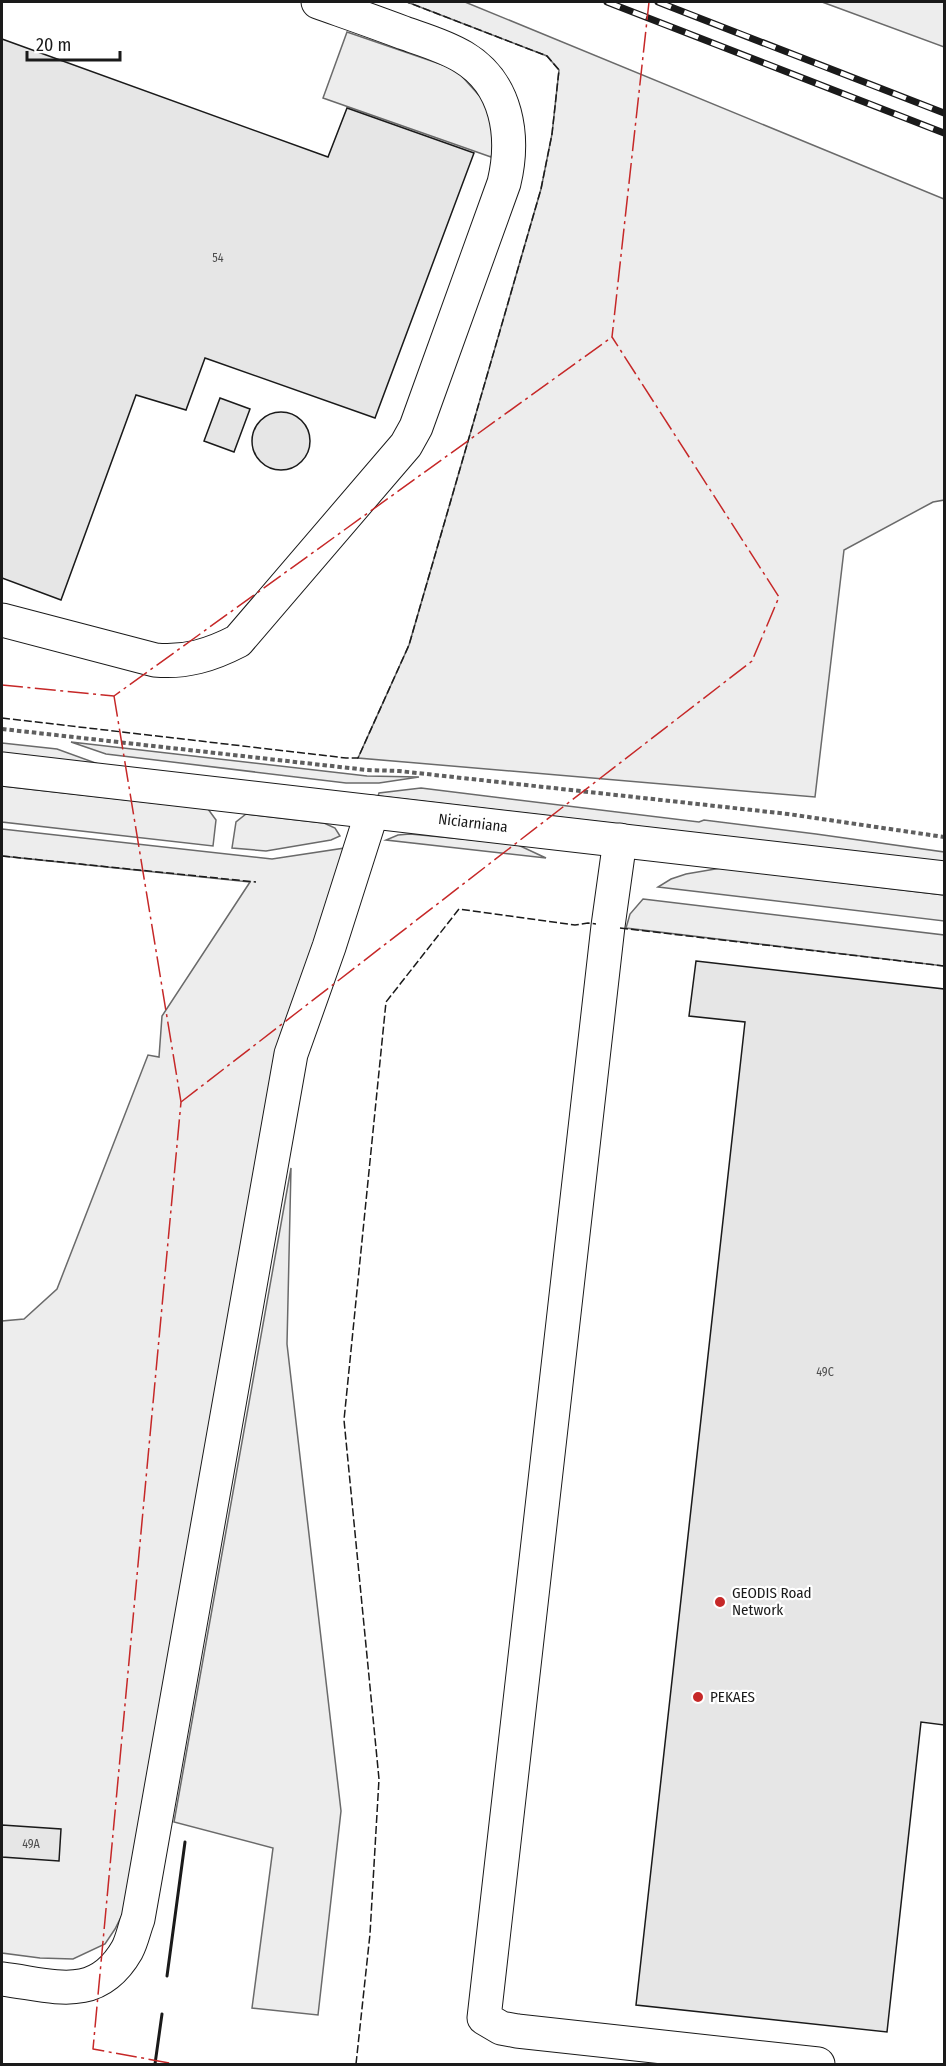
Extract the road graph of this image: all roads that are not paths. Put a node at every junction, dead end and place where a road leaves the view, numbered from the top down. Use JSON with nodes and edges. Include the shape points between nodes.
{"nodes":[{"id":1,"x":318,"y":2,"type":"edge"},
{"id":2,"x":2,"y":620,"type":"edge"},
{"id":3,"x":2,"y":770,"type":"edge"},
{"id":4,"x":372,"y":812,"type":"junction"},
{"id":5,"x":620,"y":840,"type":"junction"},
{"id":6,"x":945,"y":878,"type":"edge"},
{"id":7,"x":2,"y":1979,"type":"edge"},
{"id":8,"x":818,"y":2064,"type":"edge"}],
"edges":[{"from":1,"to":2,"type":"street","via":[[465,58],[496,90],[504,113],[509,160],[504,183],[416,427],[406,445],[238,641],[215,653],[172,662],[154,660]]},
{"from":3,"to":4,"type":"street","name":"Niciarniana"},
{"from":4,"to":5,"type":"street","name":"Niciarniana"},
{"from":4,"to":7,"type":"street","via":[[291,1054],[138,1919],[128,1948],[112,1971],[91,1985],[71,1988]]},
{"from":5,"to":6,"type":"street","name":"Niciarniana"},
{"from":5,"to":8,"type":"street","via":[[484,2018],[501,2028],[517,2031]]}]}
